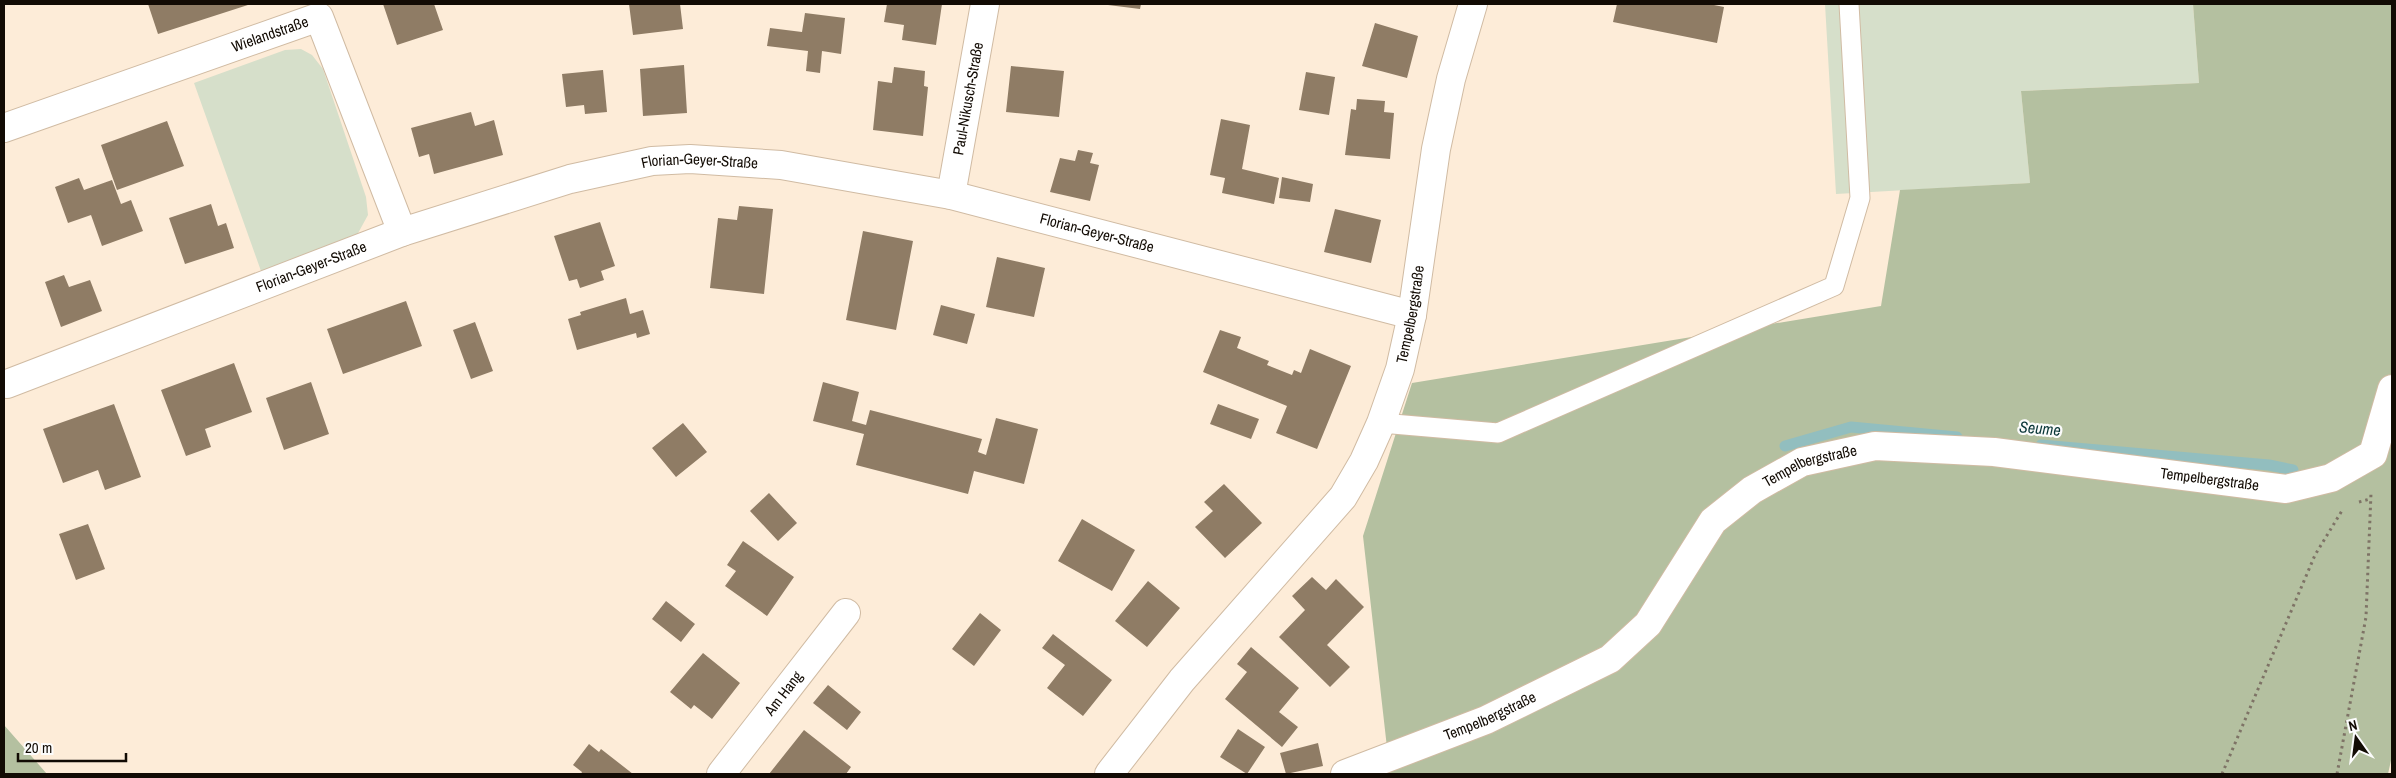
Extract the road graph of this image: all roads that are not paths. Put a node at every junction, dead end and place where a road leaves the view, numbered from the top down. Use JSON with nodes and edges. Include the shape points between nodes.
{"nodes":[{"id":1,"x":985,"y":4,"type":"edge"},
{"id":2,"x":1473,"y":4,"type":"edge"},
{"id":3,"x":1849,"y":4,"type":"edge"},
{"id":4,"x":316,"y":10,"type":"edge"},
{"id":5,"x":4,"y":128,"type":"edge"},
{"id":6,"x":951,"y":195,"type":"junction"},
{"id":7,"x":402,"y":232,"type":"junction"},
{"id":8,"x":1412,"y":315,"type":"junction"},
{"id":9,"x":7,"y":384,"type":"dead end"},
{"id":10,"x":2392,"y":389,"type":"edge"},
{"id":11,"x":1381,"y":423,"type":"junction"},
{"id":12,"x":846,"y":613,"type":"dead end"},
{"id":13,"x":1400,"y":764,"type":"edge"},
{"id":14,"x":721,"y":774,"type":"edge"},
{"id":15,"x":1111,"y":774,"type":"edge"},
{"id":16,"x":1346,"y":774,"type":"edge"}],
"edges":[{"from":1,"to":6,"type":"street","name":"Paul-Nikusch-Straße"},
{"from":2,"to":8,"type":"street","name":"Tempelbergstraße","via":[[1451,79],[1436,149]]},
{"from":3,"to":11,"type":"lane","via":[[1860,198],[1834,286],[1498,433]]},
{"from":4,"to":5,"type":"street","name":"Wielandstraße"},
{"from":4,"to":7,"type":"street","name":"Wielandstraße"},
{"from":6,"to":7,"type":"street","name":"Florian-Geyer-Straße","via":[[781,165],[708,159],[652,161],[570,179]]},
{"from":6,"to":8,"type":"street","name":"Florian-Geyer-Straße"},
{"from":7,"to":9,"type":"street","name":"Florian-Geyer-Straße"},
{"from":8,"to":11,"type":"street","name":"Tempelbergstraße","via":[[1400,369]]},
{"from":10,"to":13,"type":"street","name":"Tempelbergstraße","via":[[2373,454],[2331,478],[2286,490],[1994,452],[1875,446],[1802,462],[1752,490],[1713,520],[1648,624],[1610,659]]},
{"from":11,"to":15,"type":"street","name":"Tempelbergstraße","via":[[1343,497],[1182,680]]},
{"from":12,"to":14,"type":"street","name":"Am Hang"},
{"from":13,"to":16,"type":"street","name":"Tempelbergstraße"}]}
